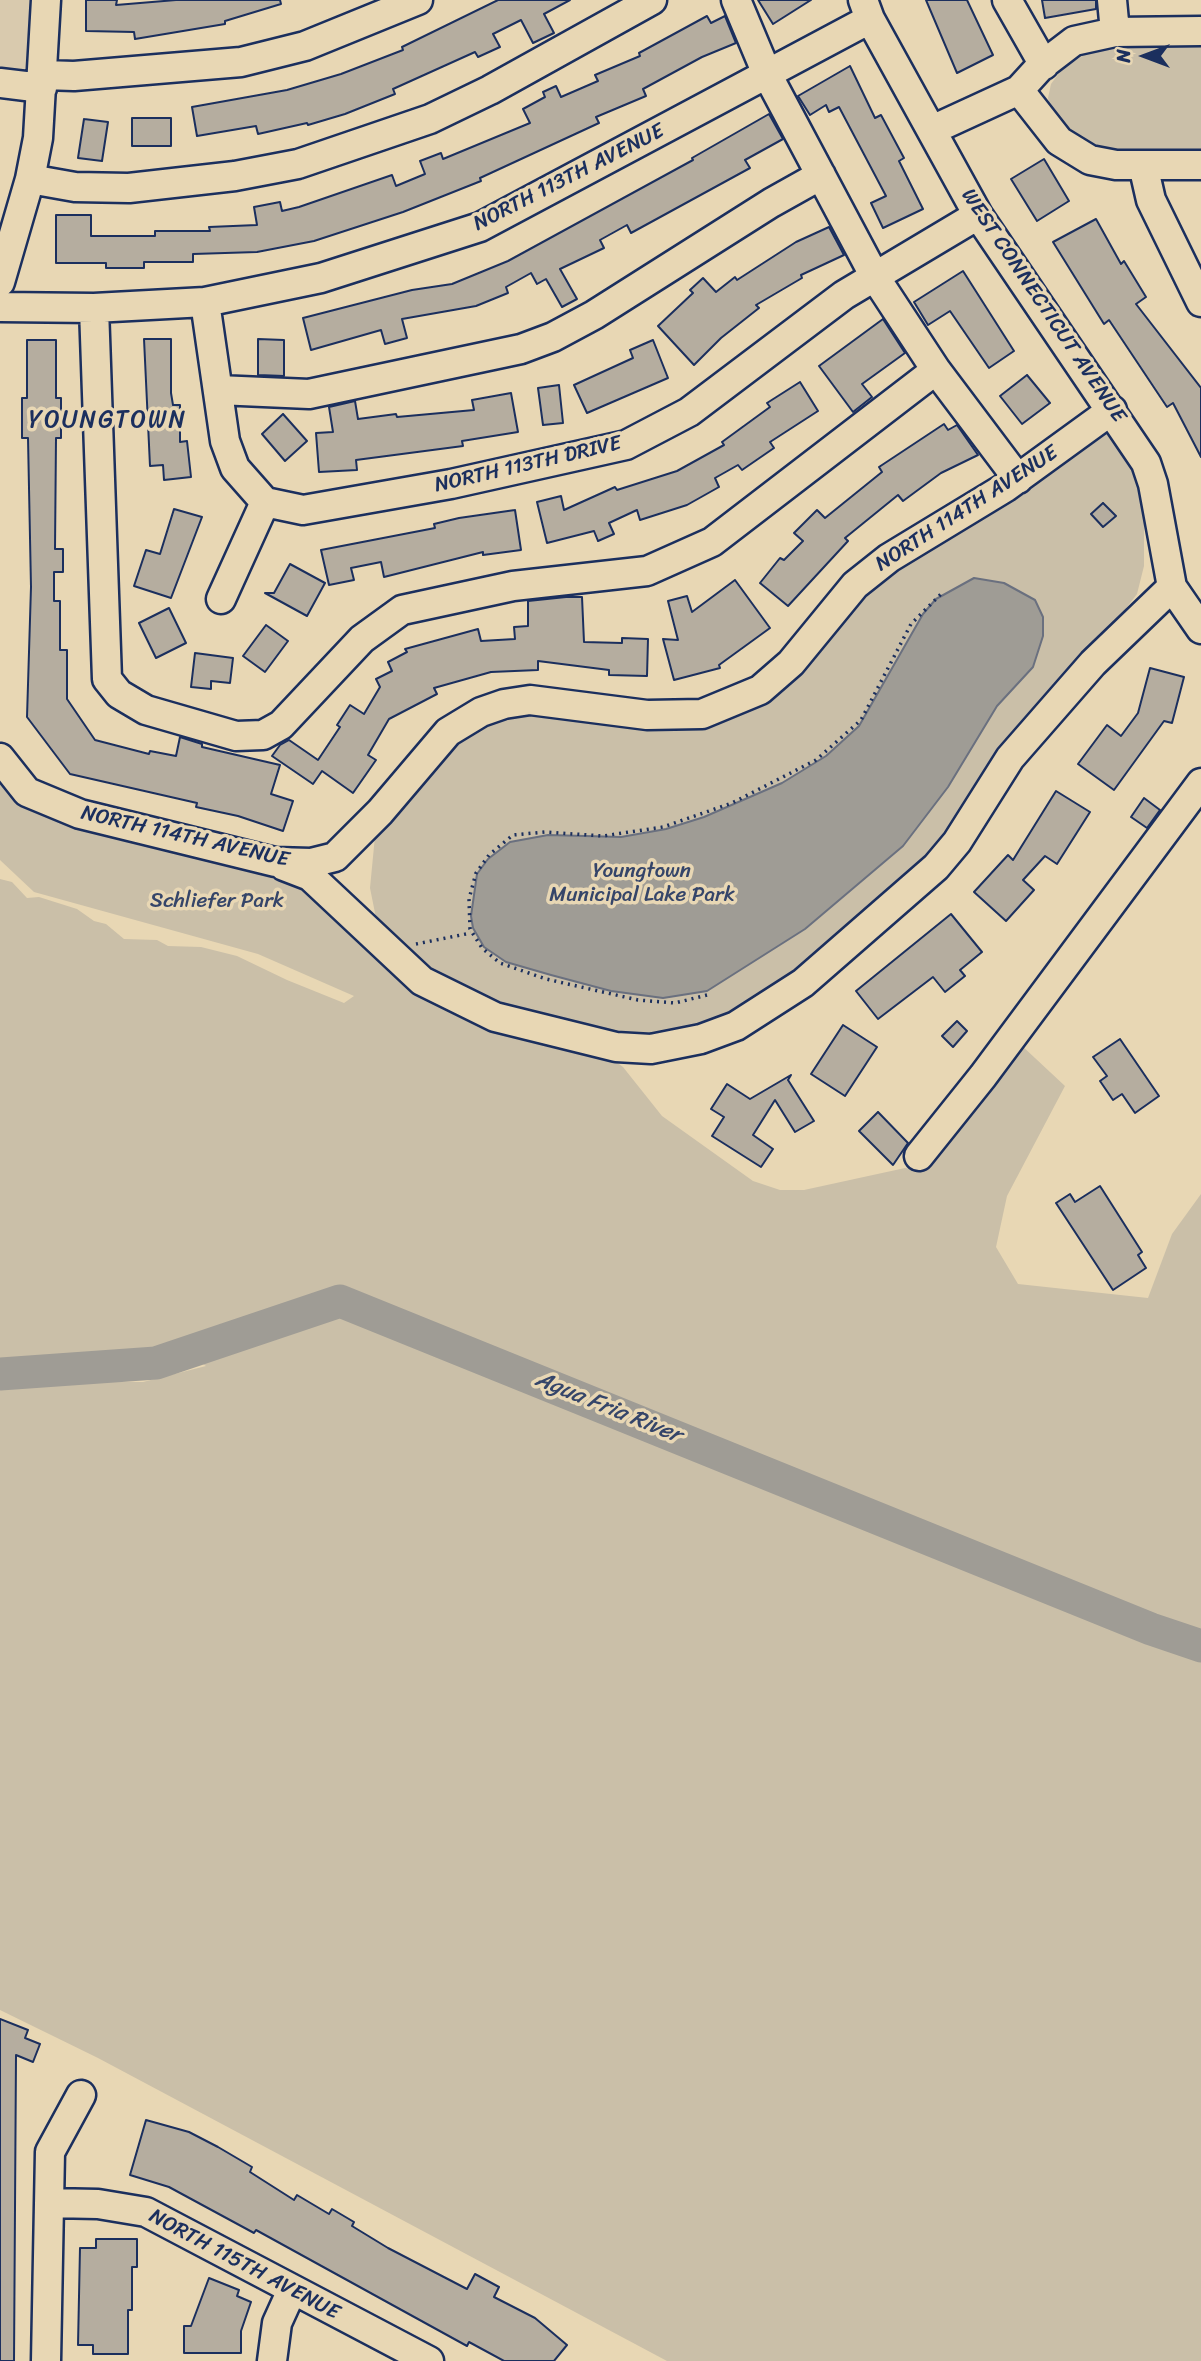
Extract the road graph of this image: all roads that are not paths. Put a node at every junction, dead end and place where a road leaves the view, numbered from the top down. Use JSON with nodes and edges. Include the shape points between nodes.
{"nodes":[{"id":1,"x":47,"y":0,"type":"edge"},
{"id":2,"x":418,"y":0,"type":"edge"},
{"id":3,"x":652,"y":0,"type":"edge"},
{"id":4,"x":736,"y":0,"type":"edge"},
{"id":5,"x":1007,"y":0,"type":"edge"},
{"id":6,"x":1112,"y":0,"type":"edge"},
{"id":7,"x":866,"y":10,"type":"edge"},
{"id":8,"x":1201,"y":31,"type":"edge"},
{"id":9,"x":1115,"y":32,"type":"junction"},
{"id":10,"x":1044,"y":65,"type":"junction"},
{"id":11,"x":767,"y":74,"type":"junction"},
{"id":12,"x":42,"y":81,"type":"junction"},
{"id":13,"x":0,"y":83,"type":"edge"},
{"id":14,"x":1019,"y":90,"type":"junction"},
{"id":15,"x":932,"y":130,"type":"junction"},
{"id":16,"x":1143,"y":165,"type":"junction"},
{"id":17,"x":1201,"y":165,"type":"edge"},
{"id":18,"x":821,"y":176,"type":"junction"},
{"id":19,"x":30,"y":179,"type":"junction"},
{"id":20,"x":978,"y":215,"type":"junction"},
{"id":21,"x":875,"y":277,"type":"junction"},
{"id":22,"x":0,"y":282,"type":"edge"},
{"id":23,"x":205,"y":302,"type":"junction"},
{"id":24,"x":1201,"y":302,"type":"edge"},
{"id":25,"x":0,"y":307,"type":"edge"},
{"id":26,"x":94,"y":308,"type":"junction"},
{"id":27,"x":936,"y":370,"type":"junction"},
{"id":28,"x":218,"y":390,"type":"junction"},
{"id":29,"x":1112,"y":410,"type":"junction"},
{"id":30,"x":1018,"y":479,"type":"junction"},
{"id":31,"x":265,"y":502,"type":"junction"},
{"id":32,"x":1172,"y":587,"type":"junction"},
{"id":33,"x":221,"y":599,"type":"dead end"},
{"id":34,"x":1201,"y":629,"type":"edge"},
{"id":35,"x":0,"y":758,"type":"edge"},
{"id":36,"x":1201,"y":783,"type":"edge"},
{"id":37,"x":275,"y":862,"type":"junction"},
{"id":38,"x":919,"y":1156,"type":"dead end"},
{"id":39,"x":81,"y":2095,"type":"dead end"},
{"id":40,"x":49,"y":2203,"type":"junction"},
{"id":41,"x":292,"y":2290,"type":"junction"},
{"id":42,"x":46,"y":2361,"type":"edge"},
{"id":43,"x":272,"y":2361,"type":"edge"},
{"id":44,"x":429,"y":2361,"type":"edge"}],
"edges":[{"from":1,"to":12,"type":"street"},
{"from":2,"to":12,"type":"street","via":[[305,46],[241,62]]},
{"from":3,"to":19,"type":"street","via":[[430,118],[298,164],[129,188],[75,187]]},
{"from":4,"to":11,"type":"street"},
{"from":5,"to":10,"type":"street"},
{"from":6,"to":9,"type":"street"},
{"from":7,"to":11,"type":"street","name":"NORTH 113TH AVENUE"},
{"from":7,"to":15,"type":"street","name":"WEST CONNECTICUT AVENUE"},
{"from":8,"to":9,"type":"street"},
{"from":9,"to":10,"type":"street","via":[[1074,41]]},
{"from":10,"to":14,"type":"street"},
{"from":11,"to":18,"type":"street"},
{"from":11,"to":23,"type":"street","name":"NORTH 113TH AVENUE","via":[[480,227],[321,278]]},
{"from":12,"to":13,"type":"street"},
{"from":12,"to":19,"type":"street"},
{"from":14,"to":15,"type":"street"},
{"from":14,"to":16,"type":"street","via":[[1059,141],[1076,152],[1103,163]]},
{"from":15,"to":20,"type":"street","name":"WEST CONNECTICUT AVENUE"},
{"from":16,"to":17,"type":"street"},
{"from":16,"to":24,"type":"street","via":[[1151,201]]},
{"from":18,"to":21,"type":"street"},
{"from":18,"to":28,"type":"street","via":[[594,315],[531,345],[309,394]]},
{"from":19,"to":22,"type":"street"},
{"from":20,"to":21,"type":"street","name":"NORTH 113TH DRIVE"},
{"from":20,"to":29,"type":"street","name":"WEST CONNECTICUT AVENUE"},
{"from":21,"to":27,"type":"street"},
{"from":21,"to":31,"type":"street","name":"NORTH 113TH DRIVE","via":[[844,295],[689,412],[626,445],[451,484],[303,510]]},
{"from":23,"to":26,"type":"street","name":"NORTH 113TH AVENUE"},
{"from":23,"to":28,"type":"street"},
{"from":25,"to":26,"type":"street","name":"NORTH 113TH AVENUE"},
{"from":26,"to":27,"type":"street","via":[[107,679],[119,694],[146,710],[236,736],[263,735],[281,725],[362,639],[402,610],[513,586],[647,571],[712,542]]},
{"from":27,"to":30,"type":"street"},
{"from":28,"to":31,"type":"street","via":[[225,441],[235,468]]},
{"from":29,"to":30,"type":"street","name":"NORTH 114TH AVENUE"},
{"from":29,"to":32,"type":"street","name":"WEST CONNECTICUT AVENUE","via":[[1153,484]]},
{"from":30,"to":37,"type":"street","name":"NORTH 114TH AVENUE","via":[[889,558],[855,586],[791,663],[760,690],[702,713],[648,715],[530,700],[481,712],[448,732],[335,857],[311,863]]},
{"from":31,"to":33,"type":"street"},
{"from":32,"to":34,"type":"street"},
{"from":32,"to":37,"type":"street","via":[[1093,663],[1010,758],[936,867],[803,983],[736,1026],[701,1039],[651,1049],[616,1047],[495,1017],[422,981],[310,876]]},
{"from":35,"to":37,"type":"street","name":"NORTH 114TH AVENUE","via":[[19,784],[41,799],[80,814]]},
{"from":36,"to":38,"type":"street"},
{"from":39,"to":40,"type":"street","via":[[50,2152]]},
{"from":40,"to":41,"type":"street","name":"NORTH 115TH AVENUE","via":[[98,2204],[146,2212]]},
{"from":40,"to":42,"type":"street"},
{"from":41,"to":43,"type":"street","via":[[277,2323]]},
{"from":41,"to":44,"type":"street","name":"NORTH 115TH AVENUE"}]}
